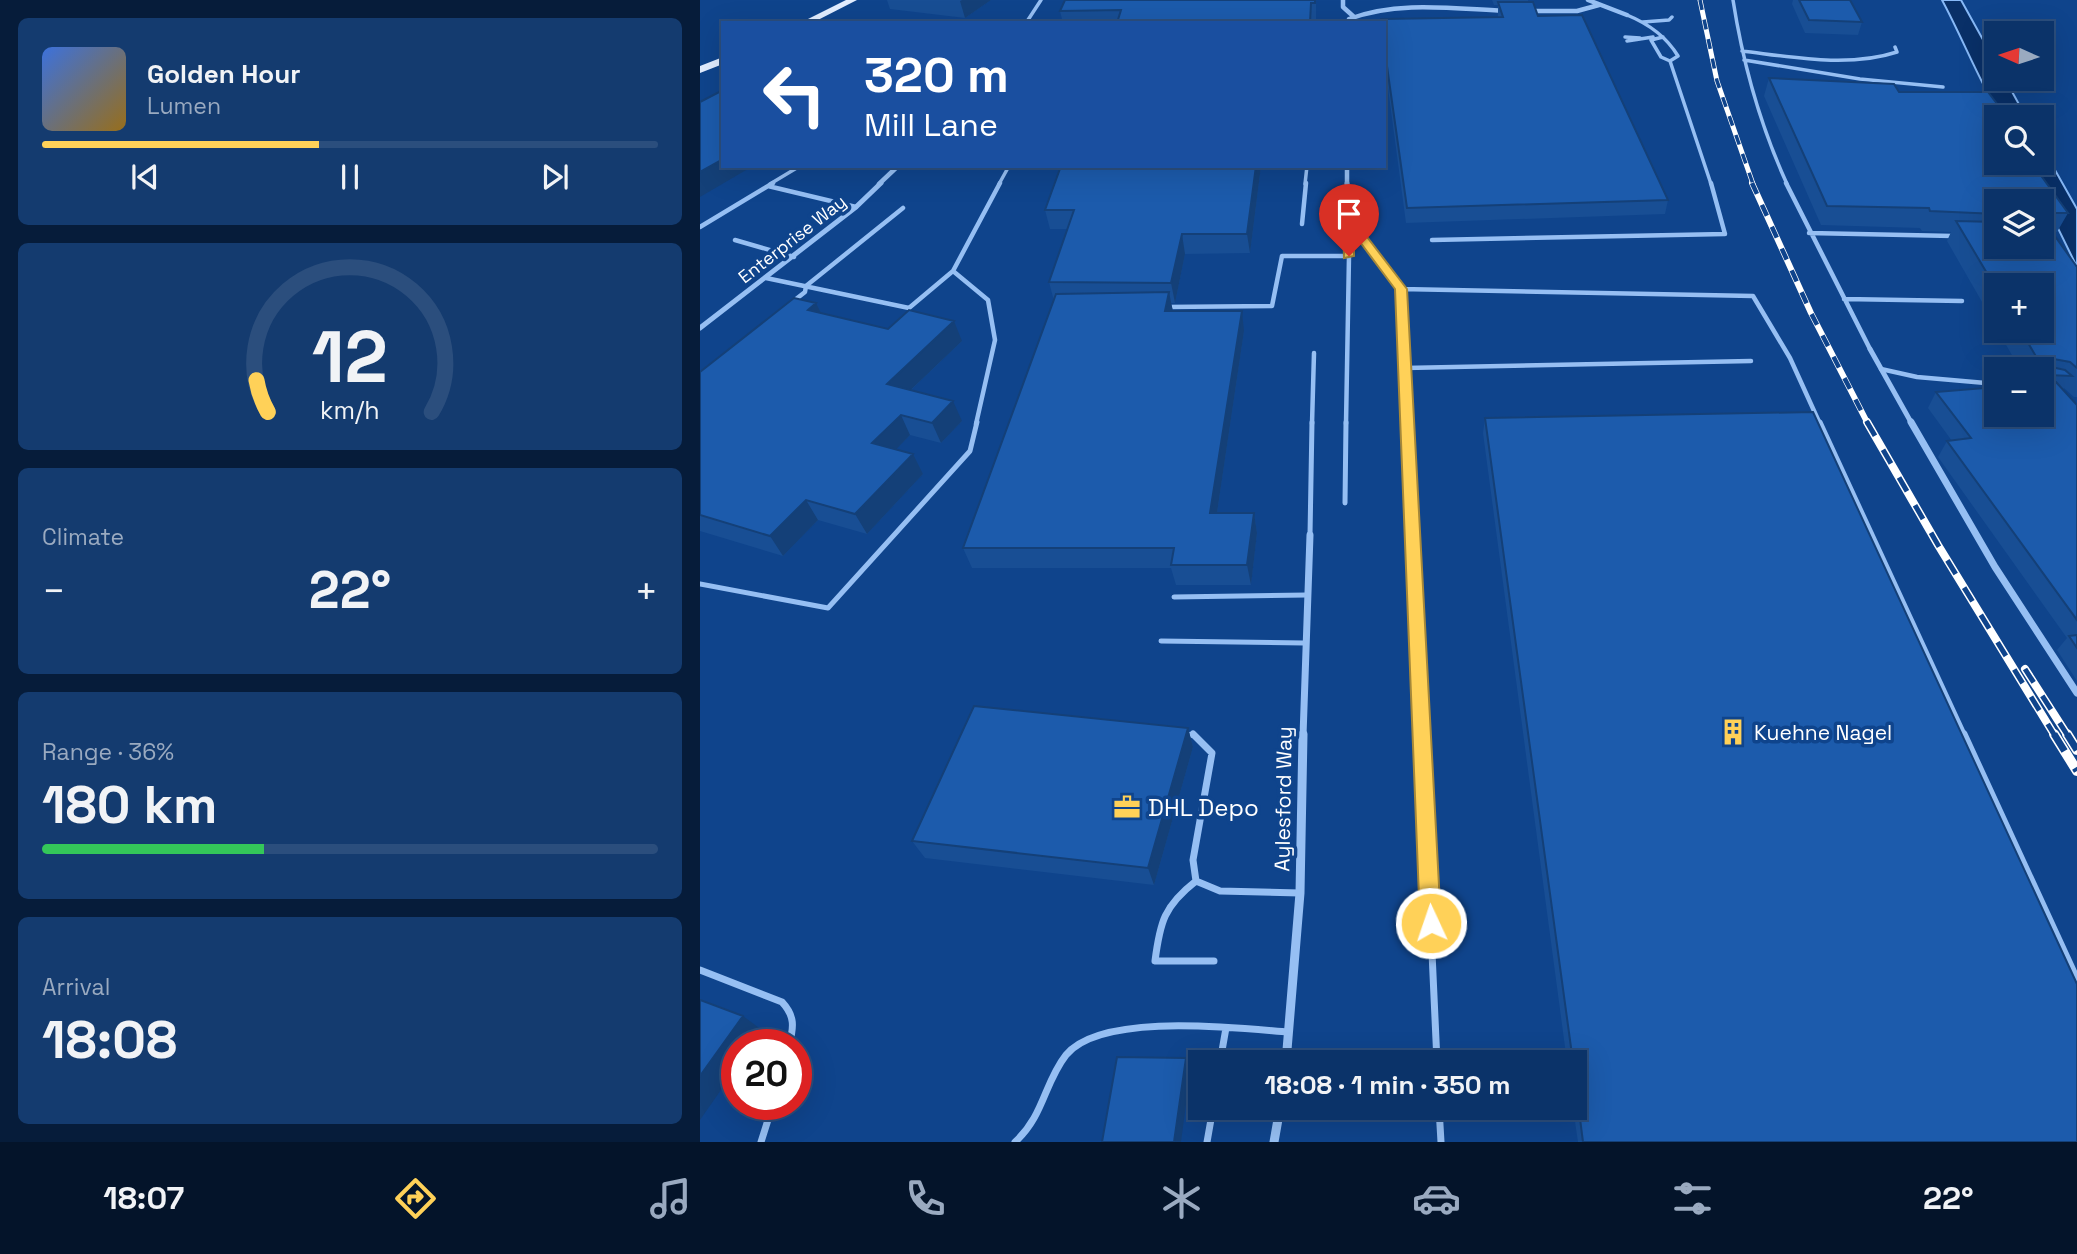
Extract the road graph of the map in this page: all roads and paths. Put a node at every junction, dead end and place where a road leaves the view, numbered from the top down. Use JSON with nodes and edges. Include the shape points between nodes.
{"nodes":[{"id":1,"x":853,"y":0,"type":"edge"},
{"id":2,"x":1041,"y":0,"type":"edge"},
{"id":3,"x":1343,"y":0,"type":"edge"},
{"id":4,"x":1588,"y":0,"type":"edge"},
{"id":5,"x":1733,"y":0,"type":"edge"},
{"id":6,"x":1599,"y":5,"type":"junction"},
{"id":7,"x":1517,"y":11,"type":"edge"},
{"id":8,"x":1529,"y":11,"type":"edge"},
{"id":9,"x":1627,"y":15,"type":"joint"},
{"id":10,"x":1353,"y":16,"type":"junction"},
{"id":11,"x":1672,"y":17,"type":"dead end"},
{"id":12,"x":808,"y":21,"type":"edge"},
{"id":13,"x":1027,"y":21,"type":"edge"},
{"id":14,"x":1349,"y":21,"type":"edge"},
{"id":15,"x":1643,"y":22,"type":"junction"},
{"id":16,"x":1663,"y":37,"type":"junction"},
{"id":17,"x":1626,"y":39,"type":"dead end"},
{"id":18,"x":1895,"y":47,"type":"dead end"},
{"id":19,"x":1742,"y":51,"type":"junction"},
{"id":20,"x":1744,"y":60,"type":"junction"},
{"id":21,"x":721,"y":61,"type":"edge"},
{"id":22,"x":1670,"y":61,"type":"junction"},
{"id":23,"x":700,"y":70,"type":"edge"},
{"id":24,"x":1943,"y":87,"type":"dead end"},
{"id":25,"x":797,"y":168,"type":"edge"},
{"id":26,"x":896,"y":168,"type":"edge"},
{"id":27,"x":1008,"y":168,"type":"edge"},
{"id":28,"x":1307,"y":168,"type":"edge"},
{"id":29,"x":1347,"y":168,"type":"edge"},
{"id":30,"x":768,"y":186,"type":"junction"},
{"id":31,"x":856,"y":207,"type":"junction"},
{"id":32,"x":902,"y":208,"type":"dead end"},
{"id":33,"x":1347,"y":218,"type":"junction"},
{"id":34,"x":1301,"y":224,"type":"dead end"},
{"id":35,"x":700,"y":227,"type":"edge"},
{"id":36,"x":1809,"y":233,"type":"junction"},
{"id":37,"x":1960,"y":236,"type":"edge"},
{"id":38,"x":735,"y":240,"type":"dead end"},
{"id":39,"x":1432,"y":240,"type":"dead end"},
{"id":40,"x":1349,"y":256,"type":"junction"},
{"id":41,"x":794,"y":257,"type":"junction"},
{"id":42,"x":953,"y":271,"type":"junction"},
{"id":43,"x":766,"y":278,"type":"junction"},
{"id":44,"x":806,"y":286,"type":"junction"},
{"id":45,"x":1401,"y":289,"type":"junction"},
{"id":46,"x":1844,"y":299,"type":"junction"},
{"id":47,"x":1962,"y":300,"type":"dead end"},
{"id":48,"x":1154,"y":307,"type":"edge"},
{"id":49,"x":784,"y":310,"type":"edge"},
{"id":50,"x":700,"y":328,"type":"edge"},
{"id":51,"x":1870,"y":349,"type":"joint"},
{"id":52,"x":1314,"y":354,"type":"dead end"},
{"id":53,"x":1751,"y":361,"type":"dead end"},
{"id":54,"x":1405,"y":368,"type":"junction"},
{"id":55,"x":1881,"y":369,"type":"junction"},
{"id":56,"x":1984,"y":383,"type":"edge"},
{"id":57,"x":1345,"y":503,"type":"dead end"},
{"id":58,"x":1310,"y":535,"type":"joint"},
{"id":59,"x":700,"y":584,"type":"edge"},
{"id":60,"x":1307,"y":595,"type":"junction"},
{"id":61,"x":1174,"y":597,"type":"dead end"},
{"id":62,"x":1161,"y":641,"type":"dead end"},
{"id":63,"x":1304,"y":643,"type":"junction"},
{"id":64,"x":2077,"y":693,"type":"edge"},
{"id":65,"x":1169,"y":731,"type":"edge"},
{"id":66,"x":1196,"y":881,"type":"junction"},
{"id":67,"x":1300,"y":893,"type":"junction"},
{"id":68,"x":1214,"y":961,"type":"dead end"},
{"id":69,"x":700,"y":970,"type":"edge"},
{"id":70,"x":2077,"y":978,"type":"edge"},
{"id":71,"x":1226,"y":1028,"type":"junction"},
{"id":72,"x":793,"y":1029,"type":"edge"},
{"id":73,"x":1288,"y":1031,"type":"junction"},
{"id":74,"x":1222,"y":1050,"type":"edge"},
{"id":75,"x":1287,"y":1050,"type":"edge"},
{"id":76,"x":1436,"y":1050,"type":"edge"},
{"id":77,"x":768,"y":1120,"type":"edge"},
{"id":78,"x":1211,"y":1120,"type":"edge"},
{"id":79,"x":1278,"y":1120,"type":"edge"},
{"id":80,"x":1440,"y":1120,"type":"edge"},
{"id":81,"x":761,"y":1142,"type":"edge"},
{"id":82,"x":1015,"y":1142,"type":"edge"},
{"id":83,"x":1207,"y":1142,"type":"edge"},
{"id":84,"x":1274,"y":1142,"type":"edge"},
{"id":85,"x":1441,"y":1142,"type":"edge"}],
"edges":[{"from":1,"to":12,"type":"main road"},
{"from":2,"to":13,"type":"lane"},
{"from":3,"to":10,"type":"street"},
{"from":4,"to":6,"type":"street"},
{"from":5,"to":19,"type":"lane"},
{"from":6,"to":8,"type":"street","via":[[1577,11]]},
{"from":6,"to":9,"type":"street"},
{"from":7,"to":10,"type":"street","via":[[1396,9]]},
{"from":9,"to":15,"type":"lane"},
{"from":10,"to":14,"type":"street"},
{"from":11,"to":15,"type":"lane"},
{"from":15,"to":16,"type":"lane"},
{"from":16,"to":17,"type":"lane"},
{"from":16,"to":22,"type":"lane","via":[[1678,56]]},
{"from":16,"to":22,"type":"lane","via":[[1651,40],[1661,57]]},
{"from":18,"to":19,"type":"lane","via":[[1896,52],[1885,57],[1868,58]]},
{"from":19,"to":20,"type":"lane"},
{"from":20,"to":24,"type":"lane"},
{"from":20,"to":36,"type":"lane","via":[[1753,100]]},
{"from":21,"to":23,"type":"main road"},
{"from":22,"to":39,"type":"lane","via":[[1725,234]]},
{"from":25,"to":30,"type":"lane"},
{"from":26,"to":31,"type":"street","name":"Enterprise Way"},
{"from":27,"to":42,"type":"lane"},
{"from":28,"to":34,"type":"lane"},
{"from":29,"to":33,"type":"street"},
{"from":30,"to":31,"type":"lane"},
{"from":30,"to":35,"type":"lane"},
{"from":31,"to":41,"type":"street","name":"Enterprise Way"},
{"from":32,"to":44,"type":"lane"},
{"from":33,"to":40,"type":"street"},
{"from":33,"to":45,"type":"lane"},
{"from":36,"to":37,"type":"lane"},
{"from":36,"to":46,"type":"lane"},
{"from":38,"to":41,"type":"lane"},
{"from":40,"to":48,"type":"lane","via":[[1282,256],[1272,306]]},
{"from":40,"to":57,"type":"lane"},
{"from":41,"to":43,"type":"street","name":"Enterprise Way"},
{"from":42,"to":44,"type":"lane","via":[[909,308]]},
{"from":42,"to":59,"type":"lane","via":[[988,300],[995,340],[970,451],[828,608]]},
{"from":43,"to":44,"type":"lane"},
{"from":43,"to":50,"type":"street","name":"Enterprise Way"},
{"from":44,"to":49,"type":"lane"},
{"from":45,"to":54,"type":"lane"},
{"from":45,"to":70,"type":"lane","via":[[1754,296],[1790,358]]},
{"from":46,"to":47,"type":"lane"},
{"from":46,"to":51,"type":"lane"},
{"from":51,"to":55,"type":"street"},
{"from":52,"to":58,"type":"lane"},
{"from":53,"to":54,"type":"lane"},
{"from":54,"to":76,"type":"lane"},
{"from":55,"to":56,"type":"lane"},
{"from":55,"to":64,"type":"street","via":[[2032,630]]},
{"from":58,"to":60,"type":"street","name":"Aylesford Way"},
{"from":60,"to":61,"type":"lane"},
{"from":60,"to":63,"type":"street","name":"Aylesford Way"},
{"from":62,"to":63,"type":"lane"},
{"from":63,"to":67,"type":"street","name":"Aylesford Way"},
{"from":65,"to":66,"type":"lane","via":[[1193,734],[1212,753],[1193,860]]},
{"from":66,"to":67,"type":"lane","via":[[1220,891]]},
{"from":66,"to":68,"type":"lane","via":[[1171,900],[1159,928],[1155,961]]},
{"from":67,"to":73,"type":"street","name":"Aylesford Way"},
{"from":69,"to":72,"type":"lane","via":[[782,1002],[792,1011]]},
{"from":71,"to":73,"type":"lane"},
{"from":71,"to":74,"type":"lane"},
{"from":71,"to":82,"type":"lane","via":[[1110,1030],[1079,1042],[1066,1054],[1028,1132]]},
{"from":73,"to":75,"type":"street","name":"Aylesford Way"},
{"from":77,"to":81,"type":"lane"},
{"from":78,"to":83,"type":"lane"},
{"from":79,"to":84,"type":"street"},
{"from":80,"to":85,"type":"lane"}]}
